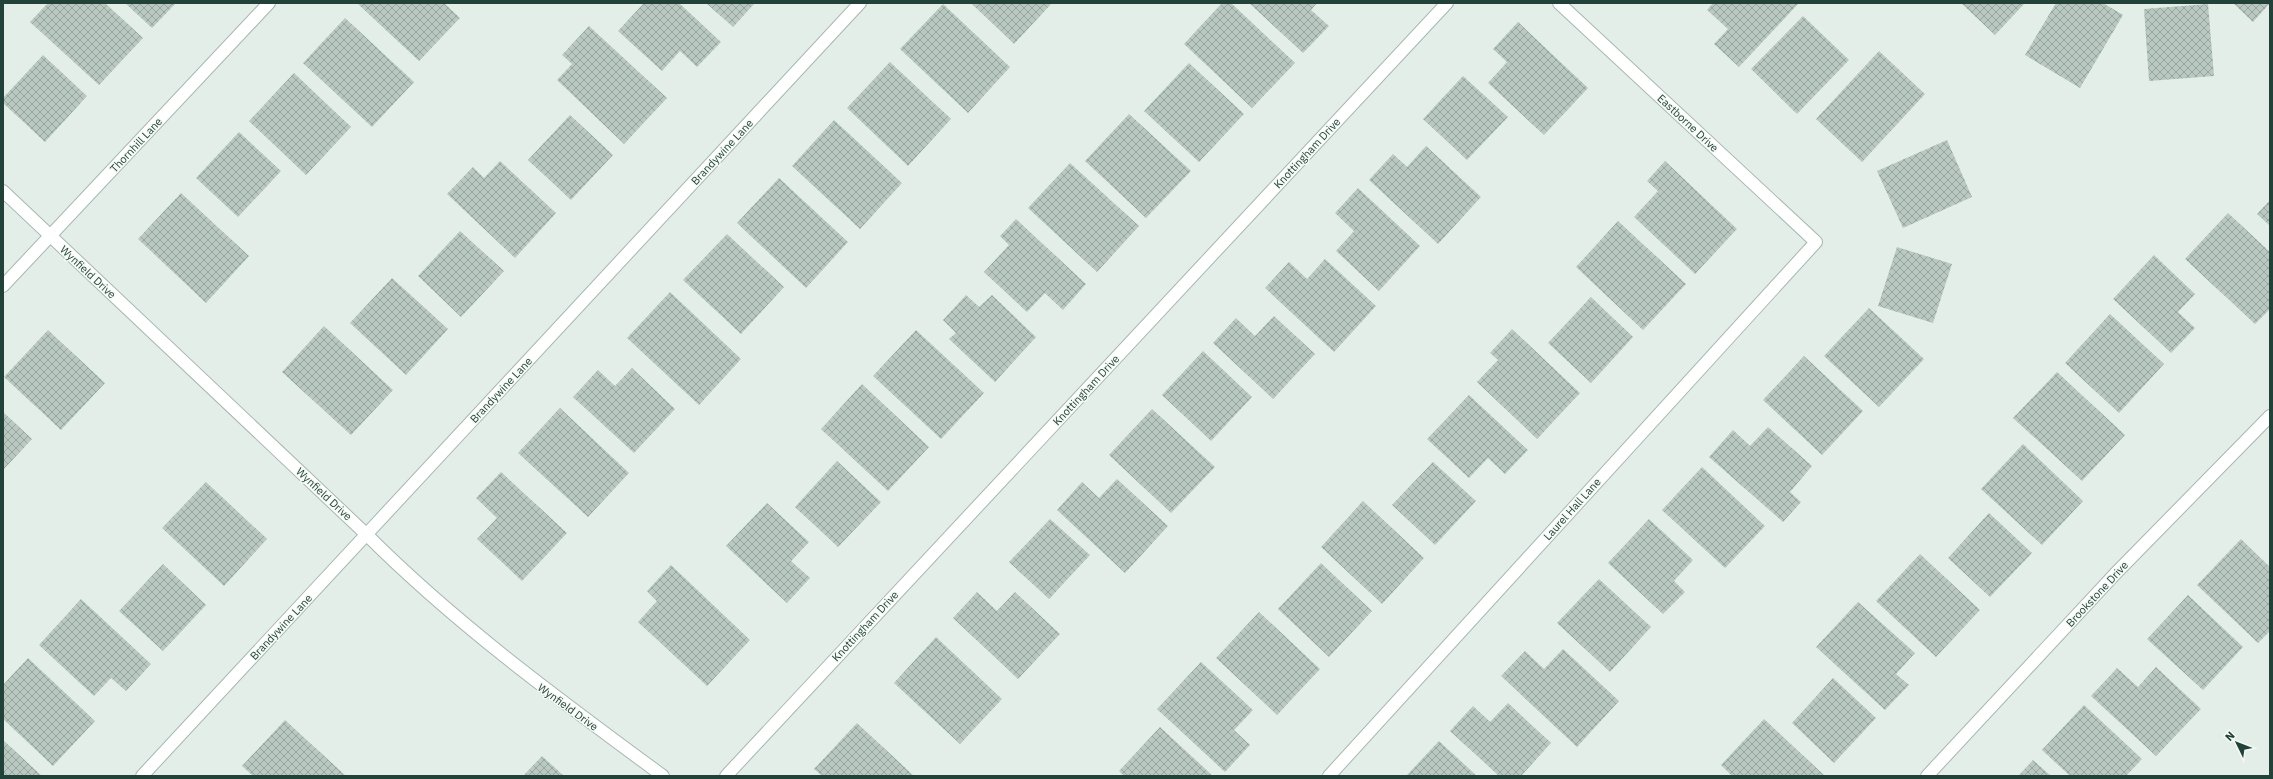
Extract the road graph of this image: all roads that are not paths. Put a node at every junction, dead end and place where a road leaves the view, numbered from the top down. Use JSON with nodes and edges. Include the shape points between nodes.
{"nodes":[{"id":1,"x":269,"y":3,"type":"edge"},
{"id":2,"x":860,"y":3,"type":"edge"},
{"id":3,"x":1447,"y":3,"type":"edge"},
{"id":4,"x":1559,"y":3,"type":"edge"},
{"id":5,"x":3,"y":191,"type":"edge"},
{"id":6,"x":50,"y":236,"type":"junction"},
{"id":7,"x":1816,"y":242,"type":"joint"},
{"id":8,"x":3,"y":286,"type":"edge"},
{"id":9,"x":2270,"y":416,"type":"edge"},
{"id":10,"x":366,"y":535,"type":"junction"},
{"id":11,"x":142,"y":776,"type":"edge"},
{"id":12,"x":663,"y":776,"type":"edge"},
{"id":13,"x":726,"y":776,"type":"edge"},
{"id":14,"x":1329,"y":776,"type":"edge"},
{"id":15,"x":1927,"y":776,"type":"edge"}],
"edges":[{"from":1,"to":6,"type":"street","name":"Thornhill Lane"},
{"from":2,"to":10,"type":"street","name":"Brandywine Lane"},
{"from":3,"to":13,"type":"street","name":"Knottingham Drive"},
{"from":4,"to":7,"type":"street","name":"Eastborne Drive"},
{"from":5,"to":6,"type":"street","name":"Wynfield Drive"},
{"from":6,"to":8,"type":"street","name":"Thornhill Lane"},
{"from":6,"to":10,"type":"street","name":"Wynfield Drive"},
{"from":7,"to":14,"type":"street","name":"Laurel Hall Lane"},
{"from":9,"to":15,"type":"street","name":"Brookstone Drive","via":[[2115,574]]},
{"from":10,"to":11,"type":"street","name":"Brandywine Lane"},
{"from":10,"to":12,"type":"street","name":"Wynfield Drive","via":[[410,578],[525,675]]}]}
